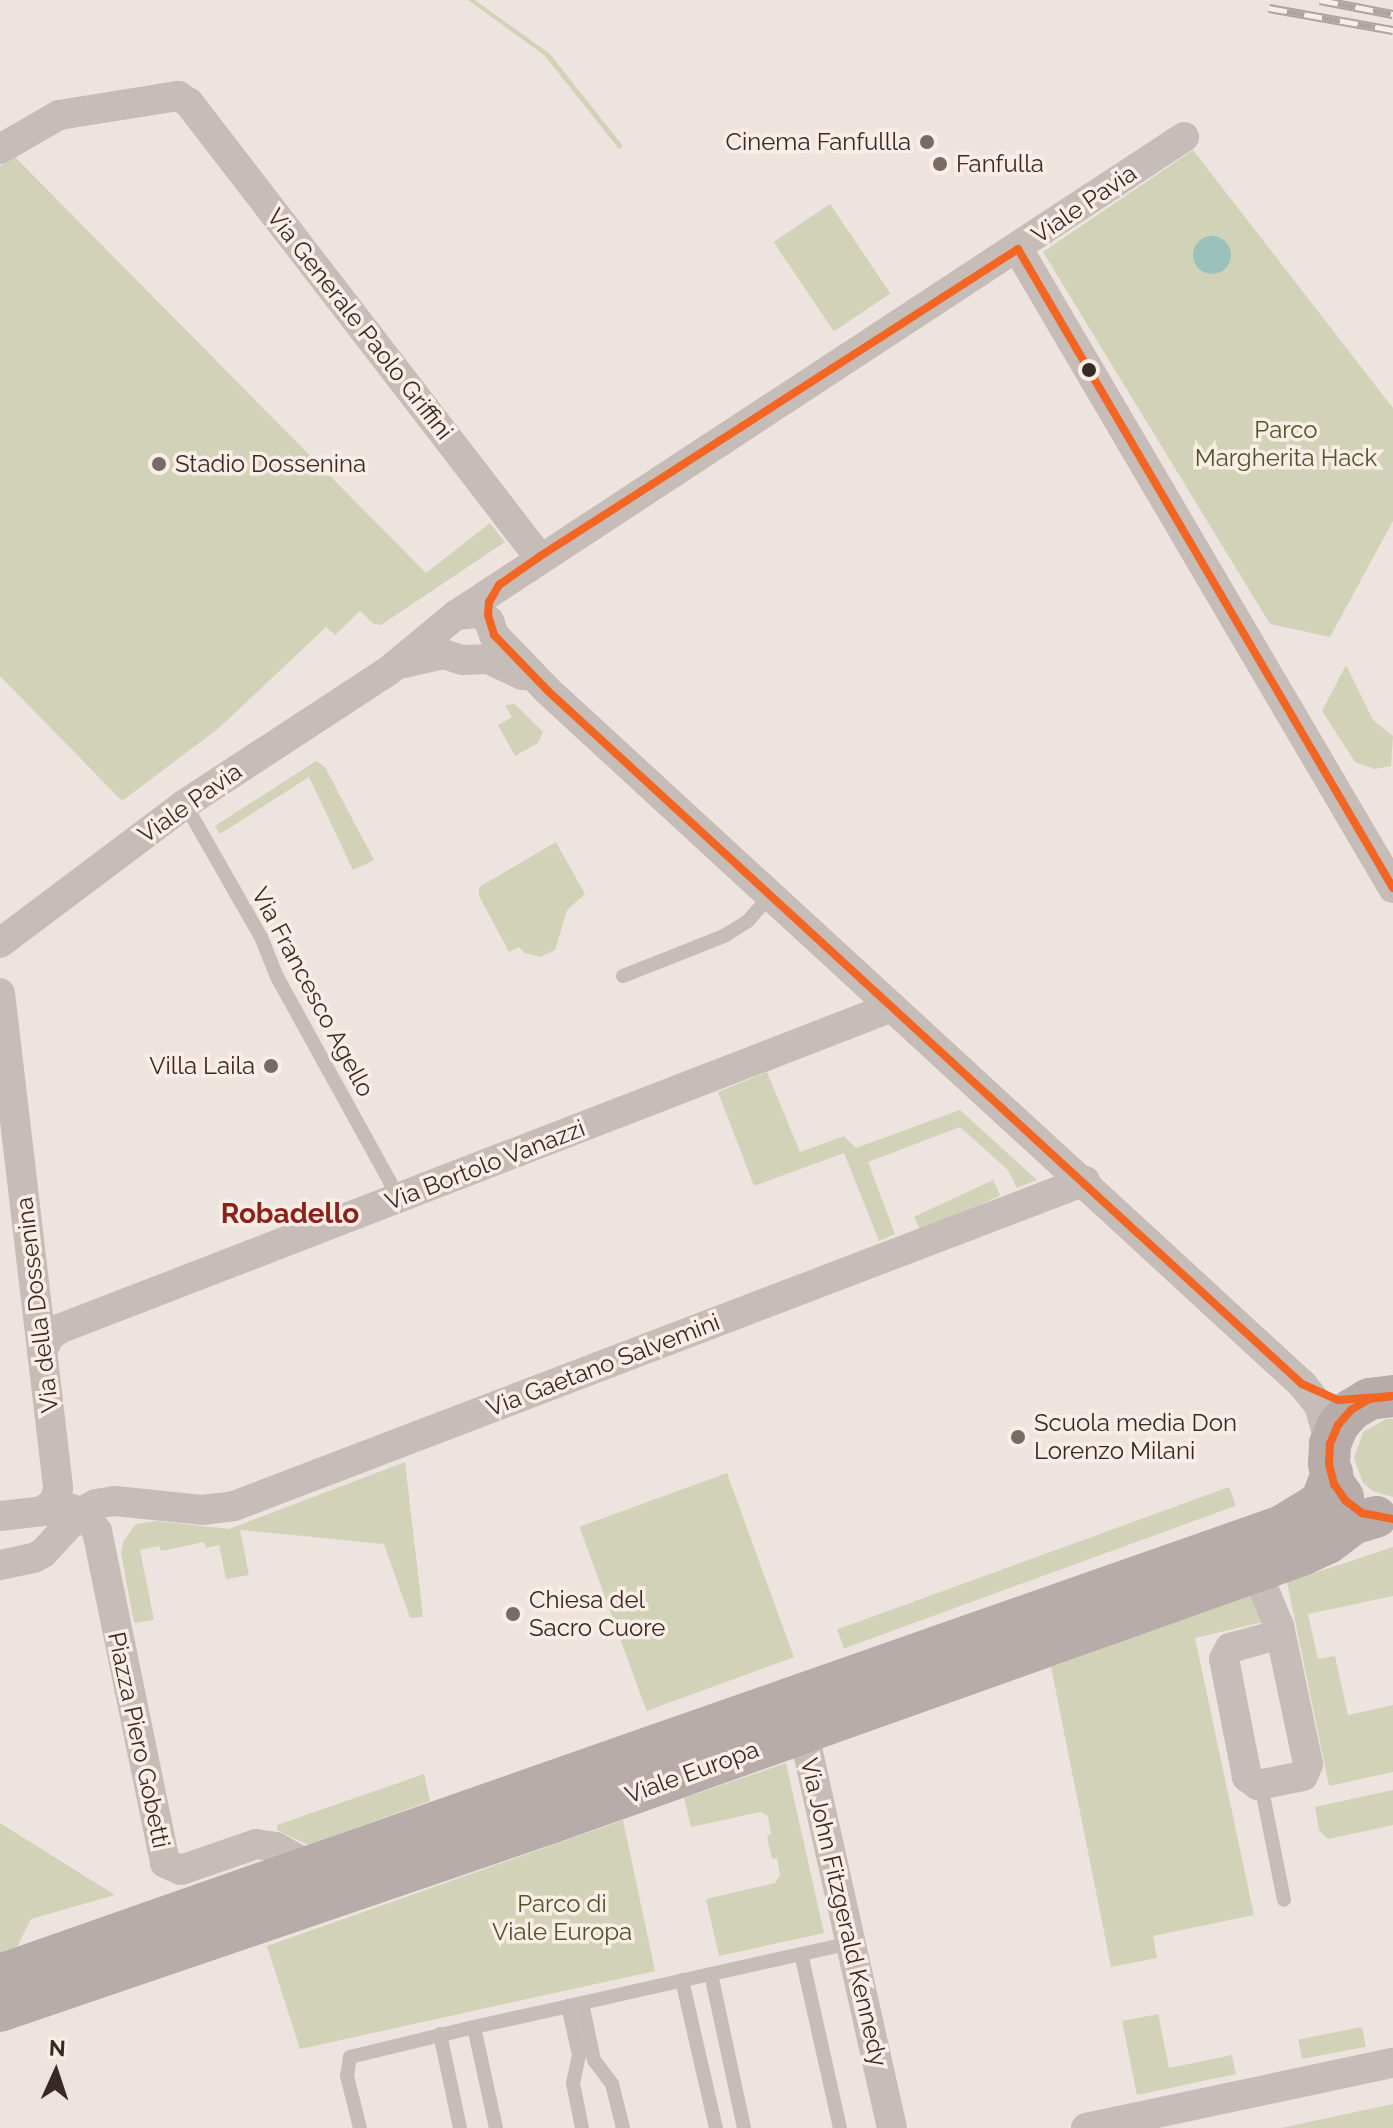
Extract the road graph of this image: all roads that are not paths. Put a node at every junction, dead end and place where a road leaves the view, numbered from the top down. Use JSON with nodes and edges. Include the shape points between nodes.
{"nodes":[{"id":1,"x":1184,"y":137,"type":"dead end"},
{"id":2,"x":0,"y":149,"type":"edge"},
{"id":3,"x":1018,"y":249,"type":"junction"},
{"id":4,"x":539,"y":557,"type":"junction"},
{"id":5,"x":499,"y":585,"type":"junction"},
{"id":6,"x":453,"y":617,"type":"junction"},
{"id":7,"x":480,"y":643,"type":"junction"},
{"id":8,"x":387,"y":672,"type":"junction"},
{"id":9,"x":185,"y":804,"type":"junction"},
{"id":10,"x":1393,"y":888,"type":"edge"},
{"id":11,"x":771,"y":895,"type":"junction"},
{"id":12,"x":0,"y":943,"type":"edge"},
{"id":13,"x":623,"y":976,"type":"dead end"},
{"id":14,"x":0,"y":993,"type":"edge"},
{"id":15,"x":892,"y":1007,"type":"junction"},
{"id":16,"x":1085,"y":1181,"type":"junction"},
{"id":17,"x":386,"y":1203,"type":"junction"},
{"id":18,"x":42,"y":1351,"type":"junction"},
{"id":19,"x":1302,"y":1384,"type":"junction"},
{"id":20,"x":1381,"y":1398,"type":"edge"},
{"id":21,"x":1331,"y":1459,"type":"junction"},
{"id":22,"x":57,"y":1474,"type":"junction"},
{"id":23,"x":43,"y":1511,"type":"junction"},
{"id":24,"x":97,"y":1512,"type":"junction"},
{"id":25,"x":0,"y":1516,"type":"edge"},
{"id":26,"x":1384,"y":1518,"type":"edge"},
{"id":27,"x":0,"y":1565,"type":"edge"},
{"id":28,"x":1256,"y":1571,"type":"junction"},
{"id":29,"x":1279,"y":1626,"type":"junction"},
{"id":30,"x":800,"y":1714,"type":"junction"},
{"id":31,"x":1261,"y":1785,"type":"junction"},
{"id":32,"x":313,"y":1868,"type":"junction"},
{"id":33,"x":1284,"y":1900,"type":"dead end"},
{"id":34,"x":851,"y":1943,"type":"junction"},
{"id":35,"x":801,"y":1954,"type":"junction"},
{"id":36,"x":711,"y":1974,"type":"junction"},
{"id":37,"x":682,"y":1980,"type":"junction"},
{"id":38,"x":15,"y":1988,"type":"edge"},
{"id":39,"x":575,"y":2004,"type":"junction"},
{"id":40,"x":474,"y":2027,"type":"junction"},
{"id":41,"x":440,"y":2034,"type":"junction"},
{"id":42,"x":1393,"y":2063,"type":"edge"},
{"id":43,"x":360,"y":2128,"type":"edge"},
{"id":44,"x":460,"y":2128,"type":"edge"},
{"id":45,"x":496,"y":2128,"type":"edge"},
{"id":46,"x":582,"y":2128,"type":"edge"},
{"id":47,"x":623,"y":2128,"type":"edge"},
{"id":48,"x":716,"y":2128,"type":"edge"},
{"id":49,"x":744,"y":2128,"type":"edge"},
{"id":50,"x":840,"y":2128,"type":"edge"},
{"id":51,"x":892,"y":2128,"type":"edge"},
{"id":52,"x":1086,"y":2128,"type":"edge"}],
"edges":[{"from":1,"to":3,"type":"street","name":"Viale Pavia"},
{"from":2,"to":4,"type":"street","name":"Via Generale Paolo Griffini","via":[[59,115],[178,96],[189,103]]},
{"from":3,"to":4,"type":"street","name":"Viale Pavia"},
{"from":3,"to":10,"type":"street"},
{"from":4,"to":5,"type":"street","name":"Viale Pavia"},
{"from":5,"to":6,"type":"street"},
{"from":5,"to":7,"type":"street","via":[[489,602]]},
{"from":6,"to":7,"type":"street","via":[[472,611]]},
{"from":6,"to":7,"type":"street","via":[[445,643]]},
{"from":6,"to":8,"type":"street"},
{"from":7,"to":8,"type":"street"},
{"from":7,"to":11,"type":"street","via":[[548,691]]},
{"from":8,"to":9,"type":"street","name":"Viale Pavia"},
{"from":9,"to":12,"type":"street","name":"Viale Pavia"},
{"from":9,"to":17,"type":"lane","name":"Via Francesco Agello","via":[[390,1182]]},
{"from":11,"to":13,"type":"lane","via":[[736,929]]},
{"from":11,"to":15,"type":"street"},
{"from":14,"to":18,"type":"street","name":"Via della Dossenina"},
{"from":15,"to":16,"type":"street"},
{"from":15,"to":17,"type":"street","name":"Via Bortolo Vanazzi"},
{"from":16,"to":19,"type":"street"},
{"from":16,"to":24,"type":"street","name":"Via Gaetano Salvemini","via":[[234,1506]]},
{"from":17,"to":18,"type":"street","name":"Via Bortolo Vanazzi","via":[[59,1329]]},
{"from":18,"to":22,"type":"street","name":"Via della Dossenina"},
{"from":19,"to":20,"type":"street","via":[[1338,1400]]},
{"from":19,"to":21,"type":"street","via":[[1319,1405]]},
{"from":20,"to":21,"type":"street","name":"Viale Europa","via":[[1351,1410],[1338,1425]]},
{"from":21,"to":26,"type":"street","via":[[1346,1501],[1362,1513]]},
{"from":21,"to":30,"type":"street","name":"Viale Europa","via":[[1321,1502],[1282,1526]]},
{"from":22,"to":23,"type":"street","name":"Via della Dossenina","via":[[57,1495]]},
{"from":22,"to":24,"type":"street","via":[[65,1489]]},
{"from":23,"to":24,"type":"street"},
{"from":23,"to":25,"type":"street"},
{"from":24,"to":27,"type":"street","via":[[43,1553]]},
{"from":24,"to":32,"type":"street","name":"Piazza Piero Gobetti","via":[[165,1863],[181,1870],[256,1844],[276,1847]]},
{"from":26,"to":28,"type":"street","name":"Viale Europa","via":[[1355,1523],[1315,1550]]},
{"from":28,"to":29,"type":"street"},
{"from":28,"to":30,"type":"street","name":"Viale Europa"},
{"from":29,"to":31,"type":"street","via":[[1308,1764],[1303,1776]]},
{"from":29,"to":31,"type":"street","via":[[1270,1637],[1230,1648],[1224,1659],[1247,1777]]},
{"from":30,"to":32,"type":"street","name":"Viale Europa"},
{"from":30,"to":34,"type":"street","name":"Via John Fitzgerald Kennedy"},
{"from":30,"to":38,"type":"street","name":"Viale Europa","via":[[439,1862]]},
{"from":31,"to":33,"type":"lane"},
{"from":32,"to":38,"type":"street","name":"Viale Europa"},
{"from":34,"to":35,"type":"lane"},
{"from":34,"to":51,"type":"street","name":"Via John Fitzgerald Kennedy"},
{"from":35,"to":36,"type":"lane"},
{"from":35,"to":50,"type":"lane"},
{"from":36,"to":37,"type":"lane"},
{"from":36,"to":49,"type":"lane"},
{"from":37,"to":39,"type":"lane"},
{"from":37,"to":48,"type":"lane"},
{"from":39,"to":40,"type":"lane"},
{"from":39,"to":46,"type":"lane","via":[[579,2055],[573,2091]]},
{"from":39,"to":47,"type":"lane","via":[[594,2060],[612,2084]]},
{"from":40,"to":41,"type":"lane"},
{"from":40,"to":45,"type":"lane"},
{"from":41,"to":43,"type":"lane","via":[[350,2057],[347,2076]]},
{"from":41,"to":44,"type":"lane"},
{"from":42,"to":52,"type":"street"}]}
